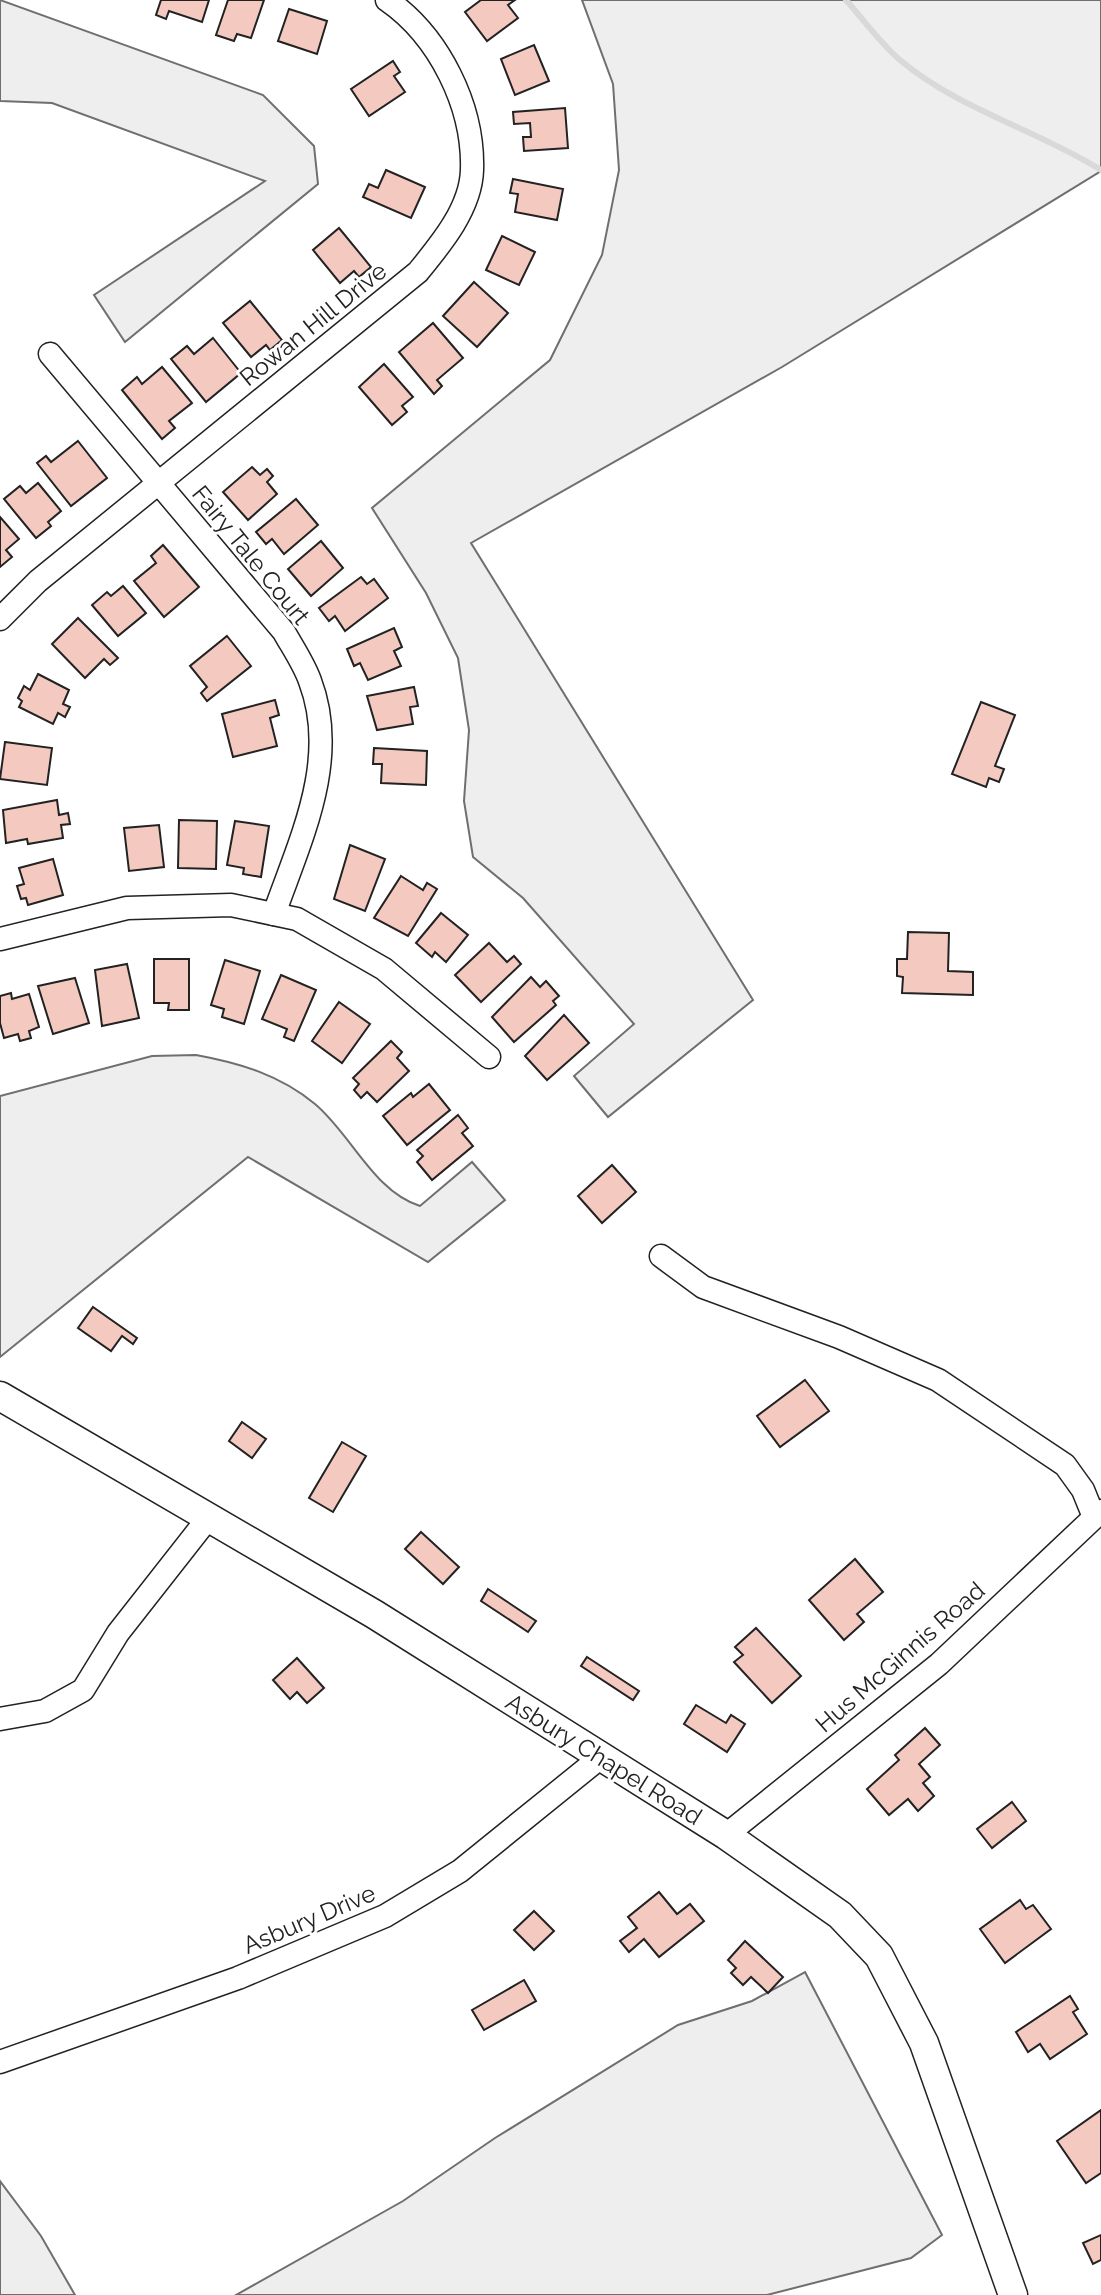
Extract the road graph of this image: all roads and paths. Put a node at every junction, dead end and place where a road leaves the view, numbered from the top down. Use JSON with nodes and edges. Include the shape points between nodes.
{"nodes":[{"id":1,"x":387,"y":0,"type":"edge"},
{"id":2,"x":50,"y":354,"type":"dead end"},
{"id":3,"x":160,"y":484,"type":"junction"},
{"id":4,"x":0,"y":619,"type":"edge"},
{"id":5,"x":274,"y":914,"type":"junction"},
{"id":6,"x":0,"y":939,"type":"edge"},
{"id":7,"x":489,"y":1057,"type":"dead end"},
{"id":8,"x":661,"y":1256,"type":"dead end"},
{"id":9,"x":0,"y":1396,"type":"edge"},
{"id":10,"x":1097,"y":1514,"type":"edge"},
{"id":11,"x":209,"y":1517,"type":"junction"},
{"id":12,"x":0,"y":1719,"type":"edge"},
{"id":13,"x":601,"y":1757,"type":"junction"},
{"id":14,"x":726,"y":1835,"type":"junction"},
{"id":15,"x":0,"y":2062,"type":"edge"},
{"id":16,"x":1013,"y":2295,"type":"edge"}],
"edges":[{"from":1,"to":3,"type":"street","name":"Rowan Hill Drive","via":[[434,47],[459,92],[472,171],[448,235],[418,272]]},
{"from":2,"to":3,"type":"street","name":"Fairy Tale Court"},
{"from":3,"to":4,"type":"street","name":"Rowan Hill Drive","via":[[38,581]]},
{"from":3,"to":5,"type":"street","name":"Fairy Tale Court","via":[[284,632],[311,681],[323,736],[316,795]]},
{"from":5,"to":6,"type":"street","via":[[231,905],[127,908]]},
{"from":5,"to":7,"type":"street","via":[[297,919],[384,969]]},
{"from":8,"to":10,"type":"street","via":[[703,1287],[938,1380],[1065,1465]]},
{"from":9,"to":11,"type":"main road","name":"Asbury Chapel Road"},
{"from":10,"to":14,"type":"street","name":"Hus McGinnis Road","via":[[939,1664]]},
{"from":11,"to":12,"type":"street","via":[[118,1633],[83,1690],[45,1711]]},
{"from":11,"to":13,"type":"main road","name":"Asbury Chapel Road"},
{"from":13,"to":14,"type":"main road","name":"Asbury Chapel Road"},
{"from":13,"to":15,"type":"street","name":"Asbury Drive","via":[[460,1871],[385,1916],[238,1978]]},
{"from":14,"to":16,"type":"main road","name":"Asbury Chapel Road","via":[[840,1915],[879,1956],[924,2043]]}]}
